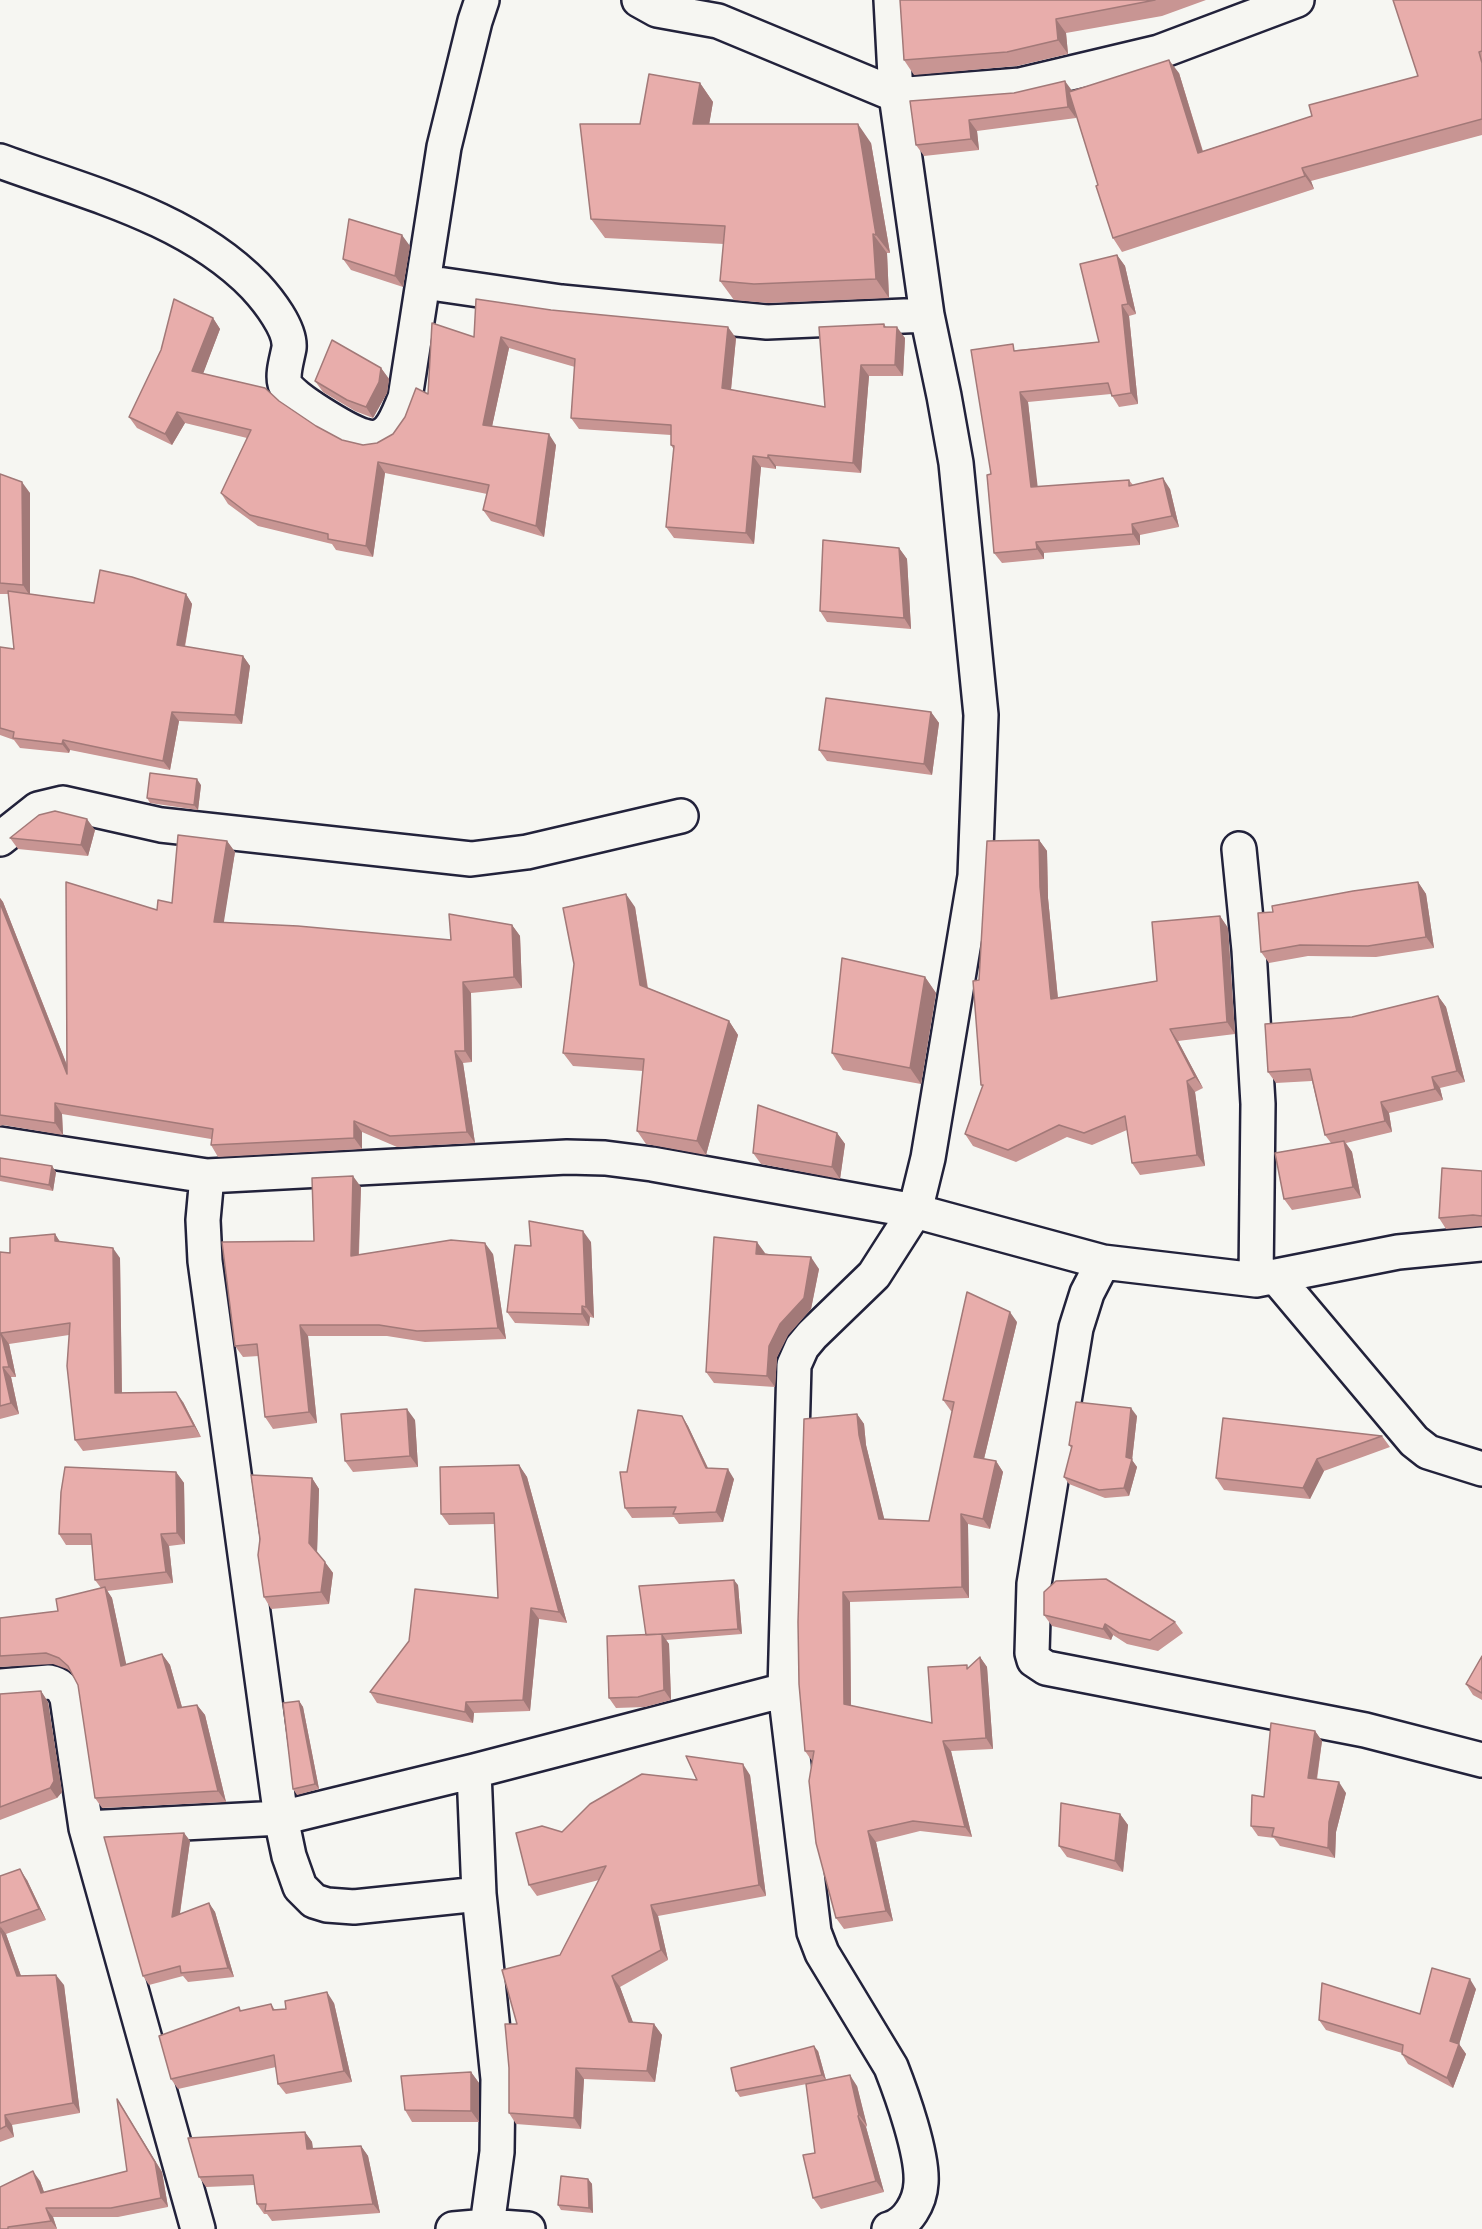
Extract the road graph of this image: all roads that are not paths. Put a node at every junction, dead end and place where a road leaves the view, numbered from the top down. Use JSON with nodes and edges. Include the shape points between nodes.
{"nodes":[{"id":1,"x":482,"y":0,"type":"edge"},
{"id":2,"x":639,"y":0,"type":"edge"},
{"id":3,"x":891,"y":0,"type":"edge"},
{"id":4,"x":1297,"y":0,"type":"edge"},
{"id":5,"x":896,"y":95,"type":"junction"},
{"id":6,"x":0,"y":161,"type":"edge"},
{"id":7,"x":424,"y":282,"type":"junction"},
{"id":8,"x":927,"y":315,"type":"junction"},
{"id":9,"x":681,"y":816,"type":"dead end"},
{"id":10,"x":0,"y":839,"type":"edge"},
{"id":11,"x":1239,"y":849,"type":"dead end"},
{"id":12,"x":0,"y":1144,"type":"edge"},
{"id":13,"x":207,"y":1176,"type":"junction"},
{"id":14,"x":915,"y":1211,"type":"junction"},
{"id":15,"x":1482,"y":1244,"type":"edge"},
{"id":16,"x":1103,"y":1262,"type":"junction"},
{"id":17,"x":1266,"y":1279,"type":"junction"},
{"id":18,"x":1482,"y":1469,"type":"edge"},
{"id":19,"x":0,"y":1686,"type":"edge"},
{"id":20,"x":785,"y":1690,"type":"junction"},
{"id":21,"x":1482,"y":1760,"type":"edge"},
{"id":22,"x":474,"y":1771,"type":"junction"},
{"id":23,"x":281,"y":1818,"type":"junction"},
{"id":24,"x":86,"y":1828,"type":"junction"},
{"id":25,"x":479,"y":1894,"type":"junction"},
{"id":26,"x":487,"y":2226,"type":"junction"},
{"id":27,"x":198,"y":2229,"type":"edge"},
{"id":28,"x":453,"y":2229,"type":"edge"},
{"id":29,"x":528,"y":2229,"type":"edge"},
{"id":30,"x":889,"y":2229,"type":"edge"}],
"edges":[{"from":1,"to":7,"type":"street","via":[[444,147]]},
{"from":2,"to":5,"type":"street","via":[[657,10],[718,21]]},
{"from":3,"to":5,"type":"street"},
{"from":4,"to":5,"type":"street","via":[[1159,52],[1020,85]]},
{"from":5,"to":8,"type":"street"},
{"from":6,"to":7,"type":"street","via":[[148,214],[208,248],[255,286],[286,329],[289,340],[285,381],[292,394],[363,436],[380,436],[390,430],[405,398]]},
{"from":7,"to":8,"type":"street","via":[[561,302],[767,322]]},
{"from":8,"to":14,"type":"street","via":[[956,463],[981,715],[975,876],[928,1158]]},
{"from":9,"to":10,"type":"street","via":[[527,852],[471,859],[161,825],[63,803],[38,809]]},
{"from":11,"to":17,"type":"street","via":[[1249,950]]},
{"from":12,"to":13,"type":"street"},
{"from":13,"to":14,"type":"street","via":[[605,1158]]},
{"from":13,"to":23,"type":"street","via":[[205,1261]]},
{"from":14,"to":16,"type":"street"},
{"from":14,"to":20,"type":"street","via":[[874,1275],[812,1335],[794,1365]]},
{"from":15,"to":17,"type":"street","via":[[1398,1252]]},
{"from":16,"to":17,"type":"street"},
{"from":16,"to":21,"type":"street","via":[[1087,1293],[1074,1339],[1034,1584],[1034,1660],[1046,1668],[1365,1731]]},
{"from":17,"to":18,"type":"street","via":[[1414,1442],[1428,1452]]},
{"from":19,"to":24,"type":"street","via":[[49,1682],[63,1689]]},
{"from":20,"to":22,"type":"street"},
{"from":20,"to":30,"type":"street","via":[[817,1944],[891,2067],[919,2160],[918,2198],[905,2220]]},
{"from":22,"to":23,"type":"street"},
{"from":22,"to":25,"type":"street"},
{"from":23,"to":24,"type":"street"},
{"from":23,"to":25,"type":"street","via":[[300,1887],[314,1901],[354,1907]]},
{"from":24,"to":27,"type":"street"},
{"from":25,"to":26,"type":"street","via":[[498,2079],[497,2152]]},
{"from":26,"to":28,"type":"street"},
{"from":26,"to":29,"type":"street"}]}
